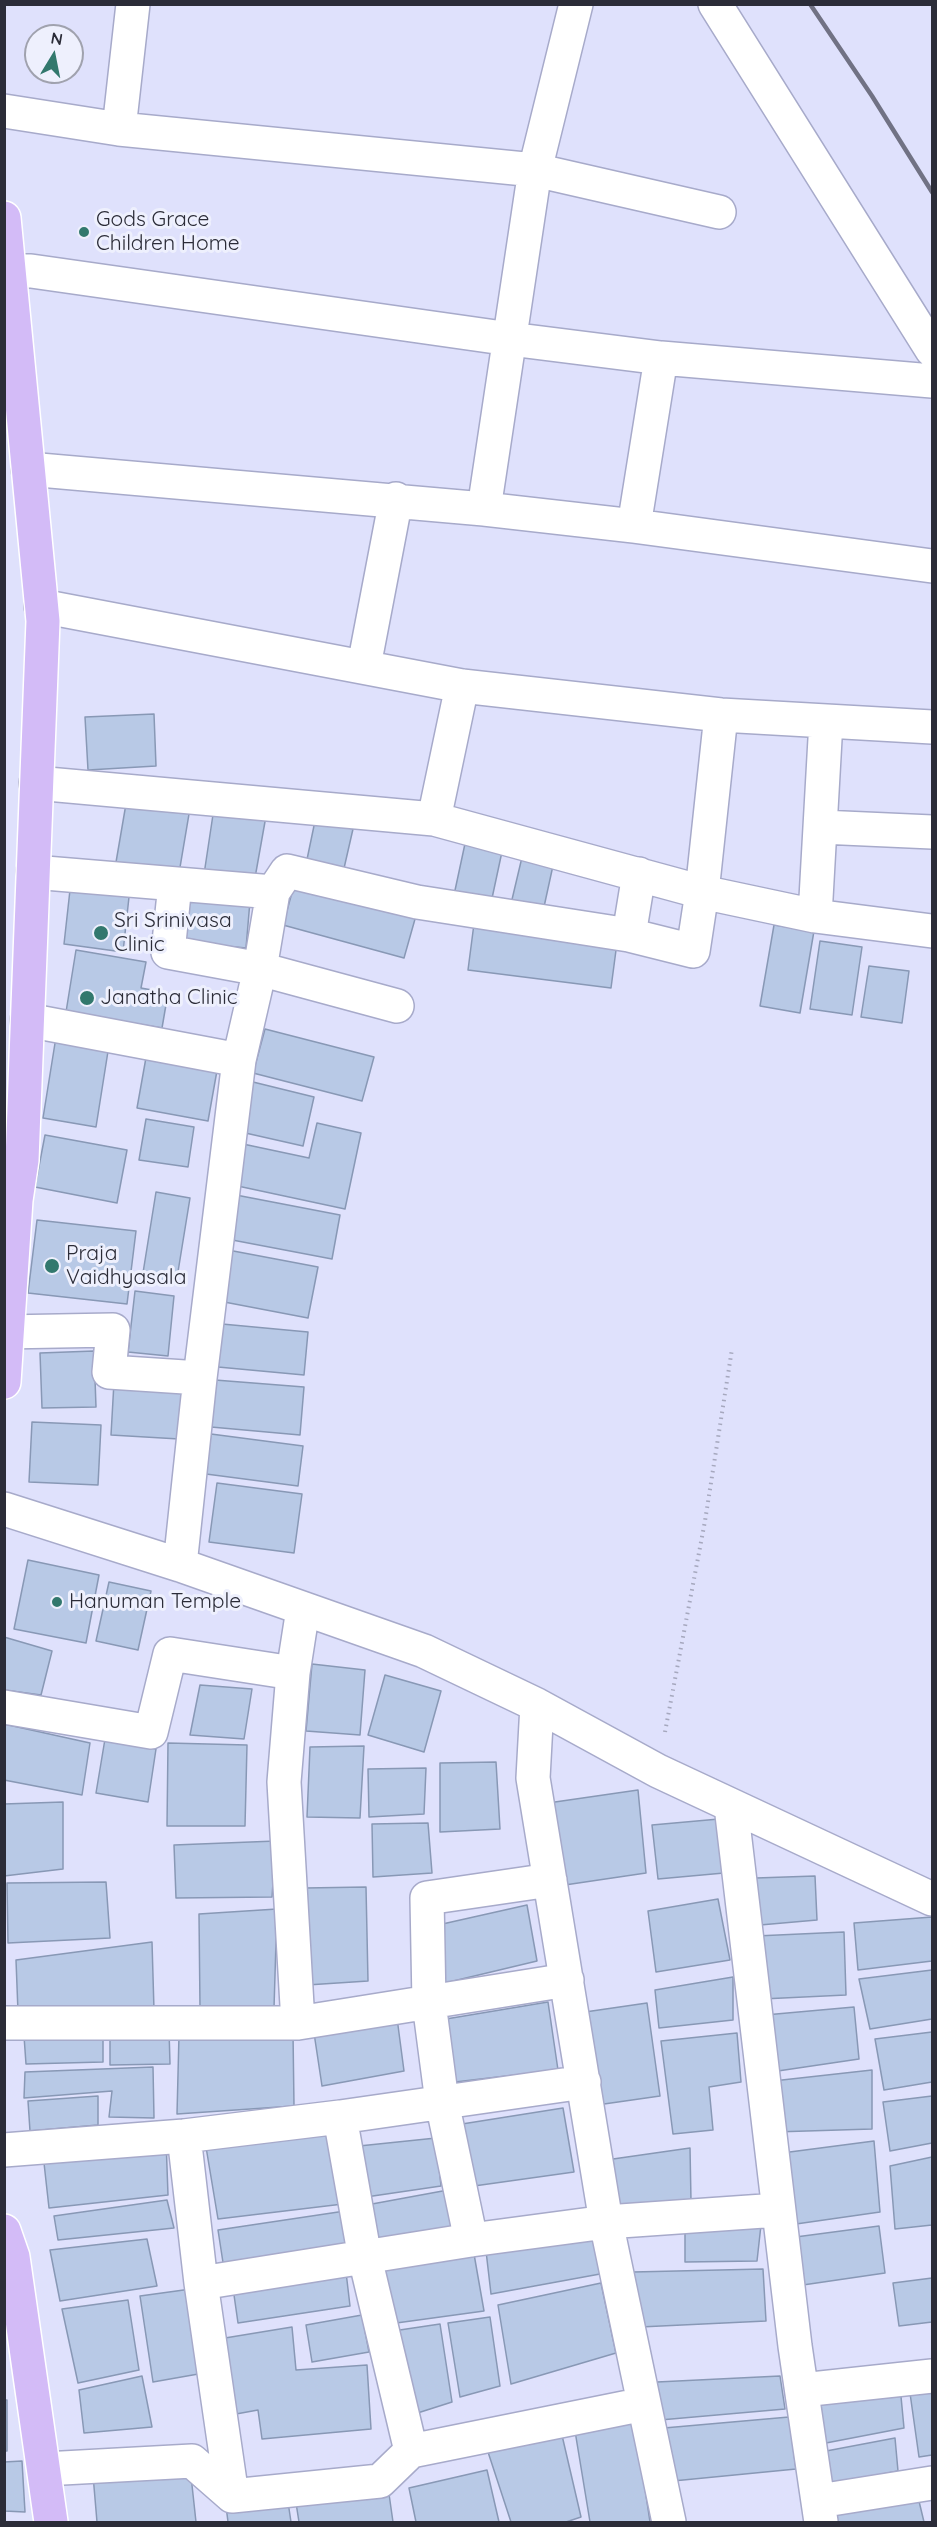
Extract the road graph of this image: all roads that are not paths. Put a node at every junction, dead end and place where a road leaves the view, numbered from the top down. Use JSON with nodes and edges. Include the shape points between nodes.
{"nodes":[{"id":1,"x":133,"y":4,"type":"edge"},
{"id":2,"x":576,"y":4,"type":"edge"},
{"id":3,"x":716,"y":4,"type":"edge"},
{"id":4,"x":4,"y":111,"type":"edge"},
{"id":5,"x":119,"y":129,"type":"junction"},
{"id":6,"x":535,"y":170,"type":"junction"},
{"id":7,"x":718,"y":212,"type":"dead end"},
{"id":8,"x":4,"y":218,"type":"edge"},
{"id":9,"x":10,"y":272,"type":"junction"},
{"id":10,"x":510,"y":339,"type":"junction"},
{"id":11,"x":933,"y":350,"type":"edge"},
{"id":12,"x":661,"y":358,"type":"junction"},
{"id":13,"x":933,"y":381,"type":"edge"},
{"id":14,"x":28,"y":469,"type":"junction"},
{"id":15,"x":396,"y":499,"type":"junction"},
{"id":16,"x":484,"y":508,"type":"junction"},
{"id":17,"x":634,"y":526,"type":"junction"},
{"id":18,"x":933,"y":566,"type":"edge"},
{"id":19,"x":41,"y":606,"type":"junction"},
{"id":20,"x":364,"y":666,"type":"junction"},
{"id":21,"x":462,"y":686,"type":"junction"},
{"id":22,"x":721,"y":715,"type":"junction"},
{"id":23,"x":825,"y":722,"type":"junction"},
{"id":24,"x":933,"y":727,"type":"edge"},
{"id":25,"x":36,"y":783,"type":"junction"},
{"id":26,"x":434,"y":819,"type":"junction"},
{"id":27,"x":821,"y":827,"type":"junction"},
{"id":28,"x":933,"y":832,"type":"edge"},
{"id":29,"x":33,"y":872,"type":"junction"},
{"id":30,"x":639,"y":874,"type":"junction"},
{"id":31,"x":175,"y":885,"type":"junction"},
{"id":32,"x":273,"y":892,"type":"junction"},
{"id":33,"x":702,"y":892,"type":"junction"},
{"id":34,"x":815,"y":916,"type":"junction"},
{"id":35,"x":933,"y":932,"type":"edge"},
{"id":36,"x":629,"y":935,"type":"junction"},
{"id":37,"x":260,"y":969,"type":"junction"},
{"id":38,"x":397,"y":1006,"type":"dead end"},
{"id":39,"x":27,"y":1020,"type":"junction"},
{"id":40,"x":239,"y":1060,"type":"junction"},
{"id":41,"x":5,"y":1332,"type":"edge"},
{"id":42,"x":200,"y":1378,"type":"junction"},
{"id":43,"x":4,"y":1382,"type":"edge"},
{"id":44,"x":4,"y":1509,"type":"edge"},
{"id":45,"x":180,"y":1565,"type":"junction"},
{"id":46,"x":303,"y":1609,"type":"junction"},
{"id":47,"x":293,"y":1673,"type":"junction"},
{"id":48,"x":537,"y":1706,"type":"junction"},
{"id":49,"x":4,"y":1707,"type":"edge"},
{"id":50,"x":731,"y":1806,"type":"junction"},
{"id":51,"x":550,"y":1880,"type":"junction"},
{"id":52,"x":933,"y":1899,"type":"edge"},
{"id":53,"x":567,"y":1980,"type":"junction"},
{"id":54,"x":429,"y":2003,"type":"junction"},
{"id":55,"x":4,"y":2023,"type":"edge"},
{"id":56,"x":298,"y":2023,"type":"junction"},
{"id":57,"x":584,"y":2082,"type":"junction"},
{"id":58,"x":442,"y":2102,"type":"junction"},
{"id":59,"x":340,"y":2117,"type":"junction"},
{"id":60,"x":184,"y":2136,"type":"junction"},
{"id":61,"x":4,"y":2150,"type":"edge"},
{"id":62,"x":778,"y":2210,"type":"junction"},
{"id":63,"x":606,"y":2222,"type":"junction"},
{"id":64,"x":471,"y":2240,"type":"junction"},
{"id":65,"x":7,"y":2249,"type":"edge"},
{"id":66,"x":365,"y":2258,"type":"junction"},
{"id":67,"x":201,"y":2283,"type":"junction"},
{"id":68,"x":933,"y":2376,"type":"edge"},
{"id":69,"x":802,"y":2390,"type":"junction"},
{"id":70,"x":644,"y":2404,"type":"junction"},
{"id":71,"x":411,"y":2451,"type":"junction"},
{"id":72,"x":44,"y":2469,"type":"junction"},
{"id":73,"x":933,"y":2482,"type":"edge"},
{"id":74,"x":232,"y":2496,"type":"junction"},
{"id":75,"x":820,"y":2512,"type":"edge"},
{"id":76,"x":51,"y":2523,"type":"edge"},
{"id":77,"x":669,"y":2523,"type":"edge"}],
"edges":[{"from":1,"to":5,"type":"street"},
{"from":2,"to":6,"type":"street"},
{"from":3,"to":11,"type":"street"},
{"from":4,"to":5,"type":"street"},
{"from":5,"to":6,"type":"street"},
{"from":6,"to":7,"type":"street"},
{"from":6,"to":10,"type":"street"},
{"from":8,"to":9,"type":"main road"},
{"from":9,"to":10,"type":"street","via":[[31,271]]},
{"from":9,"to":14,"type":"main road"},
{"from":10,"to":12,"type":"street"},
{"from":10,"to":16,"type":"street"},
{"from":12,"to":13,"type":"street"},
{"from":12,"to":17,"type":"street"},
{"from":14,"to":15,"type":"street"},
{"from":14,"to":19,"type":"main road"},
{"from":15,"to":16,"type":"street"},
{"from":15,"to":20,"type":"street"},
{"from":16,"to":17,"type":"street"},
{"from":17,"to":18,"type":"street"},
{"from":19,"to":20,"type":"street"},
{"from":19,"to":25,"type":"main road"},
{"from":20,"to":21,"type":"street"},
{"from":21,"to":22,"type":"street"},
{"from":21,"to":26,"type":"street"},
{"from":22,"to":23,"type":"street"},
{"from":22,"to":33,"type":"street"},
{"from":23,"to":24,"type":"street"},
{"from":23,"to":27,"type":"street"},
{"from":25,"to":26,"type":"street"},
{"from":25,"to":29,"type":"main road"},
{"from":26,"to":30,"type":"street"},
{"from":27,"to":28,"type":"street"},
{"from":27,"to":34,"type":"street"},
{"from":29,"to":31,"type":"street"},
{"from":29,"to":39,"type":"main road"},
{"from":30,"to":33,"type":"street"},
{"from":30,"to":36,"type":"street"},
{"from":31,"to":32,"type":"street"},
{"from":31,"to":37,"type":"street","via":[[168,952]]},
{"from":32,"to":36,"type":"street","via":[[287,871],[417,902]]},
{"from":32,"to":37,"type":"street"},
{"from":33,"to":34,"type":"street"},
{"from":33,"to":36,"type":"street","via":[[693,951]]},
{"from":34,"to":35,"type":"street"},
{"from":37,"to":38,"type":"street"},
{"from":37,"to":40,"type":"street"},
{"from":39,"to":40,"type":"street"},
{"from":39,"to":41,"type":"main road","via":[[22,1160]]},
{"from":40,"to":42,"type":"street"},
{"from":41,"to":42,"type":"street","via":[[113,1330],[109,1372]]},
{"from":41,"to":43,"type":"main road"},
{"from":42,"to":45,"type":"street"},
{"from":44,"to":45,"type":"street"},
{"from":45,"to":46,"type":"street"},
{"from":46,"to":47,"type":"street"},
{"from":46,"to":48,"type":"street","via":[[424,1652]]},
{"from":47,"to":49,"type":"street","via":[[170,1654],[151,1732]]},
{"from":47,"to":56,"type":"street","via":[[284,1782]]},
{"from":48,"to":50,"type":"street"},
{"from":48,"to":51,"type":"street","via":[[533,1778]]},
{"from":50,"to":52,"type":"street"},
{"from":50,"to":62,"type":"street"},
{"from":51,"to":53,"type":"street"},
{"from":51,"to":54,"type":"street","via":[[427,1898]]},
{"from":53,"to":54,"type":"street"},
{"from":53,"to":57,"type":"street"},
{"from":54,"to":56,"type":"street"},
{"from":54,"to":58,"type":"street"},
{"from":55,"to":56,"type":"street"},
{"from":57,"to":58,"type":"street"},
{"from":57,"to":63,"type":"street"},
{"from":58,"to":59,"type":"street"},
{"from":58,"to":64,"type":"street"},
{"from":59,"to":60,"type":"street"},
{"from":59,"to":66,"type":"street"},
{"from":60,"to":61,"type":"street"},
{"from":60,"to":67,"type":"street"},
{"from":62,"to":63,"type":"street"},
{"from":62,"to":69,"type":"street"},
{"from":63,"to":64,"type":"street"},
{"from":63,"to":70,"type":"street"},
{"from":64,"to":66,"type":"street"},
{"from":65,"to":72,"type":"main road"},
{"from":66,"to":67,"type":"street"},
{"from":66,"to":71,"type":"street"},
{"from":67,"to":74,"type":"street"},
{"from":68,"to":69,"type":"street"},
{"from":69,"to":75,"type":"street"},
{"from":70,"to":71,"type":"street"},
{"from":70,"to":77,"type":"street"},
{"from":71,"to":74,"type":"street","via":[[380,2481]]},
{"from":72,"to":74,"type":"street","via":[[192,2461]]},
{"from":72,"to":76,"type":"main road"},
{"from":73,"to":75,"type":"street"}]}
